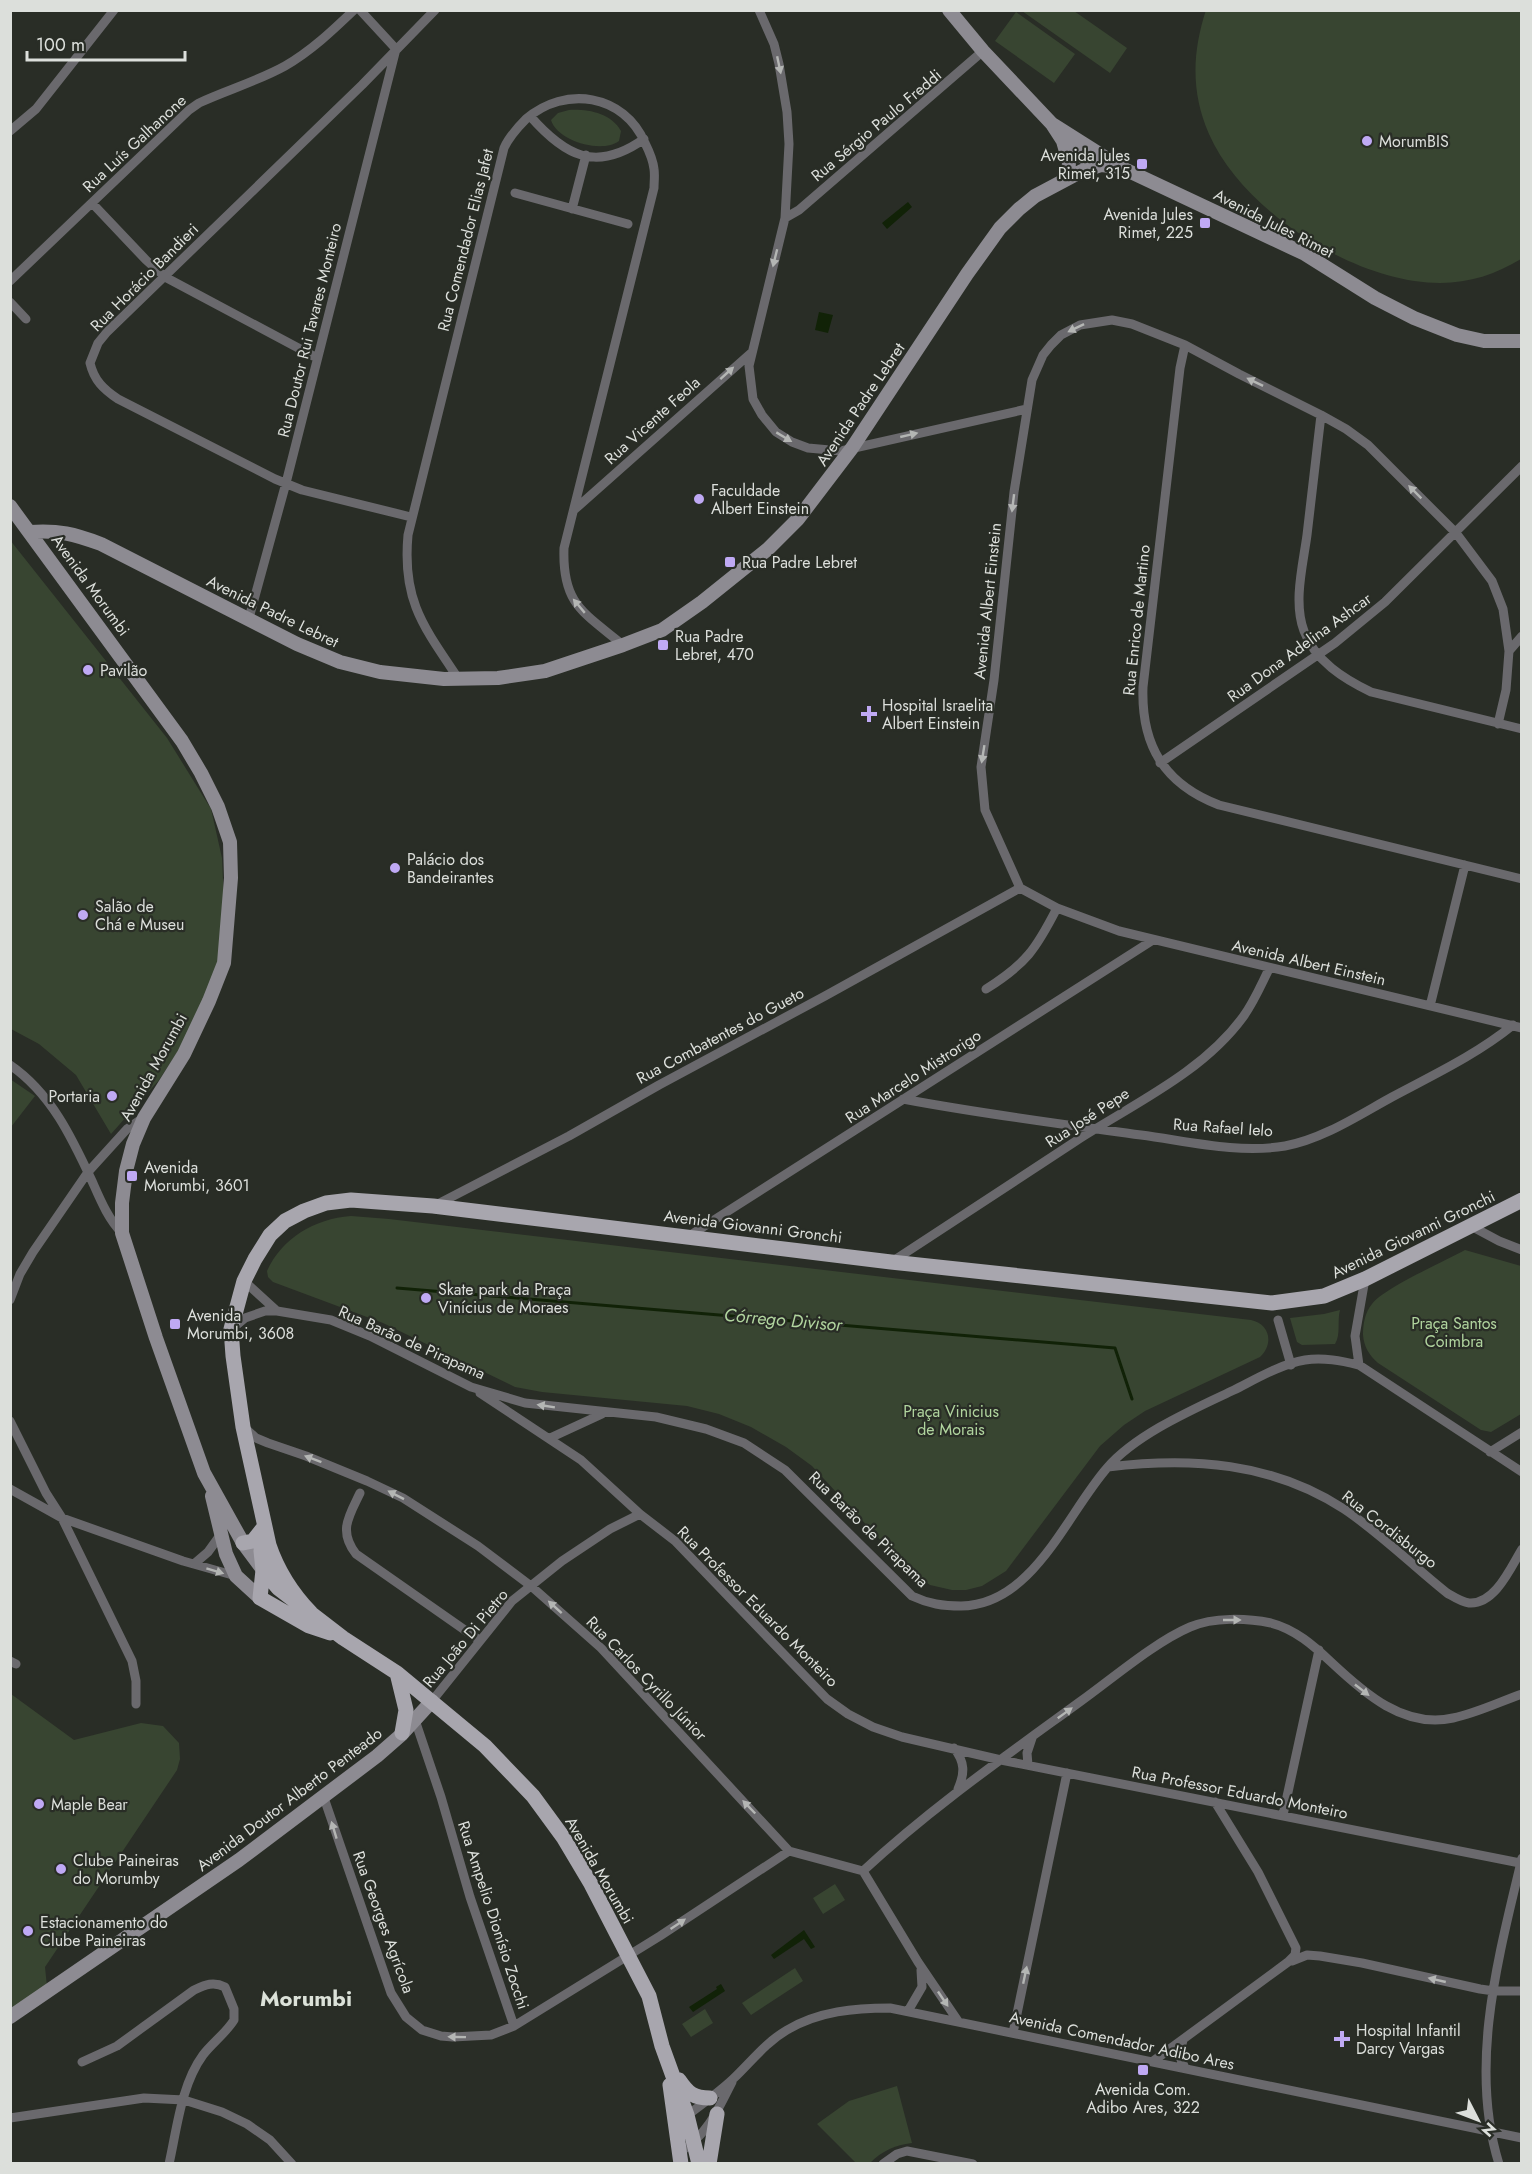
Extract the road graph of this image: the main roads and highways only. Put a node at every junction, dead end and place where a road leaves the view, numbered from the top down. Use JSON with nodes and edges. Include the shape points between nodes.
{"nodes":[{"id":1,"x":948,"y":10,"type":"edge"},
{"id":2,"x":1052,"y":124,"type":"junction"},
{"id":3,"x":1063,"y":141,"type":"junction"},
{"id":4,"x":1095,"y":166,"type":"junction"},
{"id":5,"x":1120,"y":167,"type":"junction"},
{"id":6,"x":1068,"y":177,"type":"junction"},
{"id":7,"x":1521,"y":341,"type":"edge"},
{"id":8,"x":10,"y":506,"type":"edge"},
{"id":9,"x":30,"y":531,"type":"junction"},
{"id":10,"x":55,"y":531,"type":"junction"},
{"id":11,"x":48,"y":557,"type":"junction"},
{"id":12,"x":1521,"y":1200,"type":"edge"},
{"id":13,"x":210,"y":1486,"type":"junction"},
{"id":14,"x":264,"y":1527,"type":"junction"},
{"id":15,"x":243,"y":1543,"type":"junction"},
{"id":16,"x":263,"y":1570,"type":"junction"},
{"id":17,"x":260,"y":1598,"type":"junction"},
{"id":18,"x":311,"y":1613,"type":"junction"},
{"id":19,"x":343,"y":1638,"type":"junction"},
{"id":20,"x":397,"y":1674,"type":"junction"},
{"id":21,"x":432,"y":1701,"type":"junction"},
{"id":22,"x":402,"y":1733,"type":"junction"},
{"id":23,"x":10,"y":2018,"type":"edge"},
{"id":24,"x":667,"y":2061,"type":"junction"},
{"id":25,"x":710,"y":2098,"type":"road end"},
{"id":26,"x":717,"y":2114,"type":"road end"},
{"id":27,"x":681,"y":2120,"type":"junction"},
{"id":28,"x":680,"y":2158,"type":"edge"},
{"id":29,"x":699,"y":2163,"type":"edge"},
{"id":30,"x":710,"y":2163,"type":"edge"}],
"edges":[{"from":1,"to":2,"type":"main road","name":"Avenida Jules Rimet"},
{"from":2,"to":3,"type":"main road","name":"Avenida Jules Rimet"},
{"from":2,"to":5,"type":"main road","name":"Avenida Jules Rimet"},
{"from":3,"to":4,"type":"main road","name":"Avenida Jules Rimet"},
{"from":3,"to":6,"type":"main road","via":[[1069,162]]},
{"from":4,"to":5,"type":"main road","name":"Avenida Padre Lebret"},
{"from":4,"to":6,"type":"main road","name":"Avenida Padre Lebret"},
{"from":5,"to":7,"type":"main road","name":"Avenida Jules Rimet","via":[[1305,254],[1414,318],[1484,341]]},
{"from":6,"to":10,"type":"main road","name":"Avenida Padre Lebret","via":[[1035,196],[1000,228],[852,448],[798,519],[768,549],[702,602],[662,630],[622,645],[545,671],[498,678],[444,679],[381,672],[340,662],[297,644],[101,544]]},
{"from":8,"to":9,"type":"main road","name":"Avenida Morumbi"},
{"from":9,"to":10,"type":"main road","name":"Avenida Padre Lebret"},
{"from":9,"to":11,"type":"main road","name":"Avenida Morumbi"},
{"from":10,"to":11,"type":"main road","via":[[48,543]]},
{"from":11,"to":13,"type":"main road","name":"Avenida Morumbi","via":[[182,741],[218,807],[230,842],[224,963],[184,1054],[144,1118],[126,1171],[122,1203],[122,1233]]},
{"from":12,"to":14,"type":"main road","name":"Avenida Giovanni Gronchi","via":[[1324,1296],[1272,1303],[891,1262],[433,1206],[351,1200],[326,1203],[285,1221],[270,1235],[244,1281],[231,1329],[243,1427]]},
{"from":13,"to":15,"type":"main road","name":"Avenida Morumbi"},
{"from":13,"to":17,"type":"main road","name":"Avenida Morumbi","via":[[226,1554],[236,1576]]},
{"from":14,"to":15,"type":"main road","via":[[253,1541]]},
{"from":14,"to":16,"type":"main road","name":"Avenida Giovanni Gronchi"},
{"from":14,"to":18,"type":"main road","name":"Avenida Giovanni Gronchi","via":[[281,1575]]},
{"from":15,"to":16,"type":"main road","name":"Avenida Morumbi"},
{"from":16,"to":17,"type":"main road","name":"Avenida Giovanni Gronchi"},
{"from":16,"to":18,"type":"main road","name":"Avenida Morumbi"},
{"from":17,"to":19,"type":"main road","name":"Avenida Morumbi","via":[[309,1626]]},
{"from":18,"to":19,"type":"main road","name":"Avenida Morumbi"},
{"from":19,"to":20,"type":"main road","name":"Avenida Morumbi"},
{"from":20,"to":21,"type":"main road","name":"Avenida Morumbi"},
{"from":20,"to":22,"type":"main road","via":[[406,1710]]},
{"from":21,"to":22,"type":"main road","name":"Avenida Doutor Alberto Penteado"},
{"from":21,"to":24,"type":"main road","name":"Avenida Morumbi","via":[[485,1746],[532,1796],[568,1846],[649,1996]]},
{"from":22,"to":23,"type":"main road","name":"Avenida Doutor Alberto Penteado","via":[[378,1756],[230,1866]]},
{"from":24,"to":25,"type":"main road","via":[[687,2092]]},
{"from":24,"to":27,"type":"main road","name":"Avenida Morumbi"},
{"from":26,"to":30,"type":"main road"},
{"from":27,"to":28,"type":"main road","name":"Avenida Morumbi"},
{"from":27,"to":29,"type":"main road","name":"Avenida Morumbi","via":[[694,2143]]}]}
